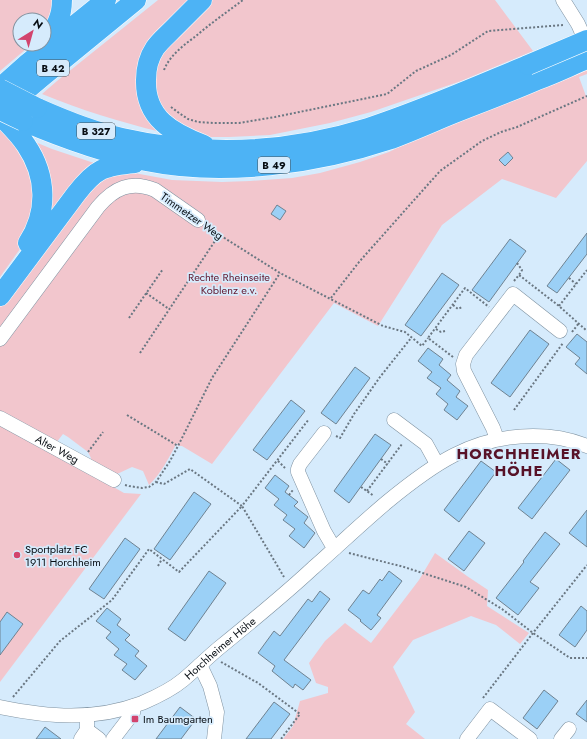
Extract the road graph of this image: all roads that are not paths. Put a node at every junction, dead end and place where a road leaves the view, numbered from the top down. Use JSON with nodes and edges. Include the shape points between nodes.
{"nodes":[{"id":1,"x":62,"y":0,"type":"edge"},
{"id":2,"x":106,"y":0,"type":"edge"},
{"id":3,"x":136,"y":0,"type":"edge"},
{"id":4,"x":202,"y":0,"type":"edge"},
{"id":5,"x":563,"y":0,"type":"edge"},
{"id":6,"x":52,"y":32,"type":"edge"},
{"id":7,"x":582,"y":32,"type":"edge"},
{"id":8,"x":37,"y":52,"type":"edge"},
{"id":9,"x":587,"y":59,"type":"edge"},
{"id":10,"x":28,"y":63,"type":"junction"},
{"id":11,"x":533,"y":72,"type":"junction"},
{"id":12,"x":0,"y":89,"type":"edge"},
{"id":13,"x":0,"y":110,"type":"edge"},
{"id":14,"x":0,"y":114,"type":"edge"},
{"id":15,"x":24,"y":120,"type":"junction"},
{"id":16,"x":217,"y":150,"type":"junction"},
{"id":17,"x":147,"y":162,"type":"junction"},
{"id":18,"x":198,"y":220,"type":"road end"},
{"id":19,"x":0,"y":282,"type":"edge"},
{"id":20,"x":0,"y":296,"type":"edge"},
{"id":21,"x":565,"y":336,"type":"road end"},
{"id":22,"x":0,"y":339,"type":"edge"},
{"id":23,"x":0,"y":418,"type":"edge"},
{"id":24,"x":394,"y":420,"type":"dead end"},
{"id":25,"x":324,"y":434,"type":"road end"},
{"id":26,"x":497,"y":439,"type":"junction"},
{"id":27,"x":587,"y":446,"type":"edge"},
{"id":28,"x":437,"y":464,"type":"junction"},
{"id":29,"x":114,"y":480,"type":"road end"},
{"id":30,"x":335,"y":548,"type":"junction"},
{"id":31,"x":205,"y":660,"type":"junction"},
{"id":32,"x":134,"y":706,"type":"junction"},
{"id":33,"x":4,"y":708,"type":"edge"},
{"id":34,"x":88,"y":715,"type":"junction"},
{"id":35,"x":84,"y":734,"type":"edge"},
{"id":36,"x":99,"y":739,"type":"edge"},
{"id":37,"x":113,"y":739,"type":"edge"},
{"id":38,"x":214,"y":739,"type":"edge"},
{"id":39,"x":467,"y":739,"type":"edge"},
{"id":40,"x":530,"y":739,"type":"edge"}],
"edges":[{"from":1,"to":6,"type":"highway","via":[[60,17]]},
{"from":2,"to":10,"type":"highway","number":"B 42"},
{"from":3,"to":14,"type":"highway","number":"B 42"},
{"from":4,"to":16,"type":"highway","via":[[155,48],[147,66],[147,97],[150,106],[164,124],[183,136]]},
{"from":5,"to":7,"type":"street"},
{"from":7,"to":11,"type":"highway","number":"B 49","bridge":true},
{"from":8,"to":10,"type":"highway"},
{"from":9,"to":11,"type":"highway","number":"B 49"},
{"from":10,"to":12,"type":"highway","number":"B 42"},
{"from":11,"to":16,"type":"highway","number":"B 49","via":[[366,128],[321,140],[272,148]]},
{"from":11,"to":17,"type":"highway","number":"B 49","via":[[397,136],[327,156],[246,167],[190,167]]},
{"from":12,"to":15,"type":"highway","number":"B 327","bridge":true},
{"from":13,"to":15,"type":"highway","number":"B 49","bridge":true},
{"from":14,"to":15,"type":"highway"},
{"from":15,"to":16,"type":"highway","number":"B 327","via":[[85,128],[121,138],[174,147]]},
{"from":15,"to":17,"type":"highway","number":"B 49","via":[[55,135]]},
{"from":15,"to":19,"type":"highway","via":[[20,137],[31,151],[38,168],[42,186],[41,216],[34,234]]},
{"from":17,"to":20,"type":"highway","number":"B 49","via":[[106,168],[89,178]]},
{"from":18,"to":22,"type":"street","name":"Timmetzer Weg","via":[[148,187],[124,187],[108,195]]},
{"from":21,"to":26,"type":"street","via":[[513,294],[466,355],[464,371]]},
{"from":23,"to":29,"type":"street","name":"Alter Weg"},
{"from":24,"to":28,"type":"street","via":[[422,441]]},
{"from":25,"to":30,"type":"street","via":[[300,464],[298,472],[324,531]]},
{"from":26,"to":27,"type":"street","name":"Horchheimer Höhe","via":[[546,436]]},
{"from":26,"to":28,"type":"street","name":"Horchheimer Höhe","via":[[466,449]]},
{"from":28,"to":30,"type":"street","name":"Horchheimer Höhe"},
{"from":30,"to":31,"type":"street","name":"Horchheimer Höhe","via":[[292,588]]},
{"from":31,"to":32,"type":"street","name":"Horchheimer Höhe","via":[[169,690]]},
{"from":31,"to":38,"type":"street","via":[[217,712]]},
{"from":32,"to":34,"type":"street","name":"Horchheimer Höhe"},
{"from":32,"to":37,"type":"street","via":[[133,714]]},
{"from":33,"to":34,"type":"street","name":"Horchheimer Höhe","via":[[60,716]]},
{"from":34,"to":35,"type":"street"},
{"from":35,"to":36,"type":"street"},
{"from":39,"to":40,"type":"street","via":[[487,702]]}]}
